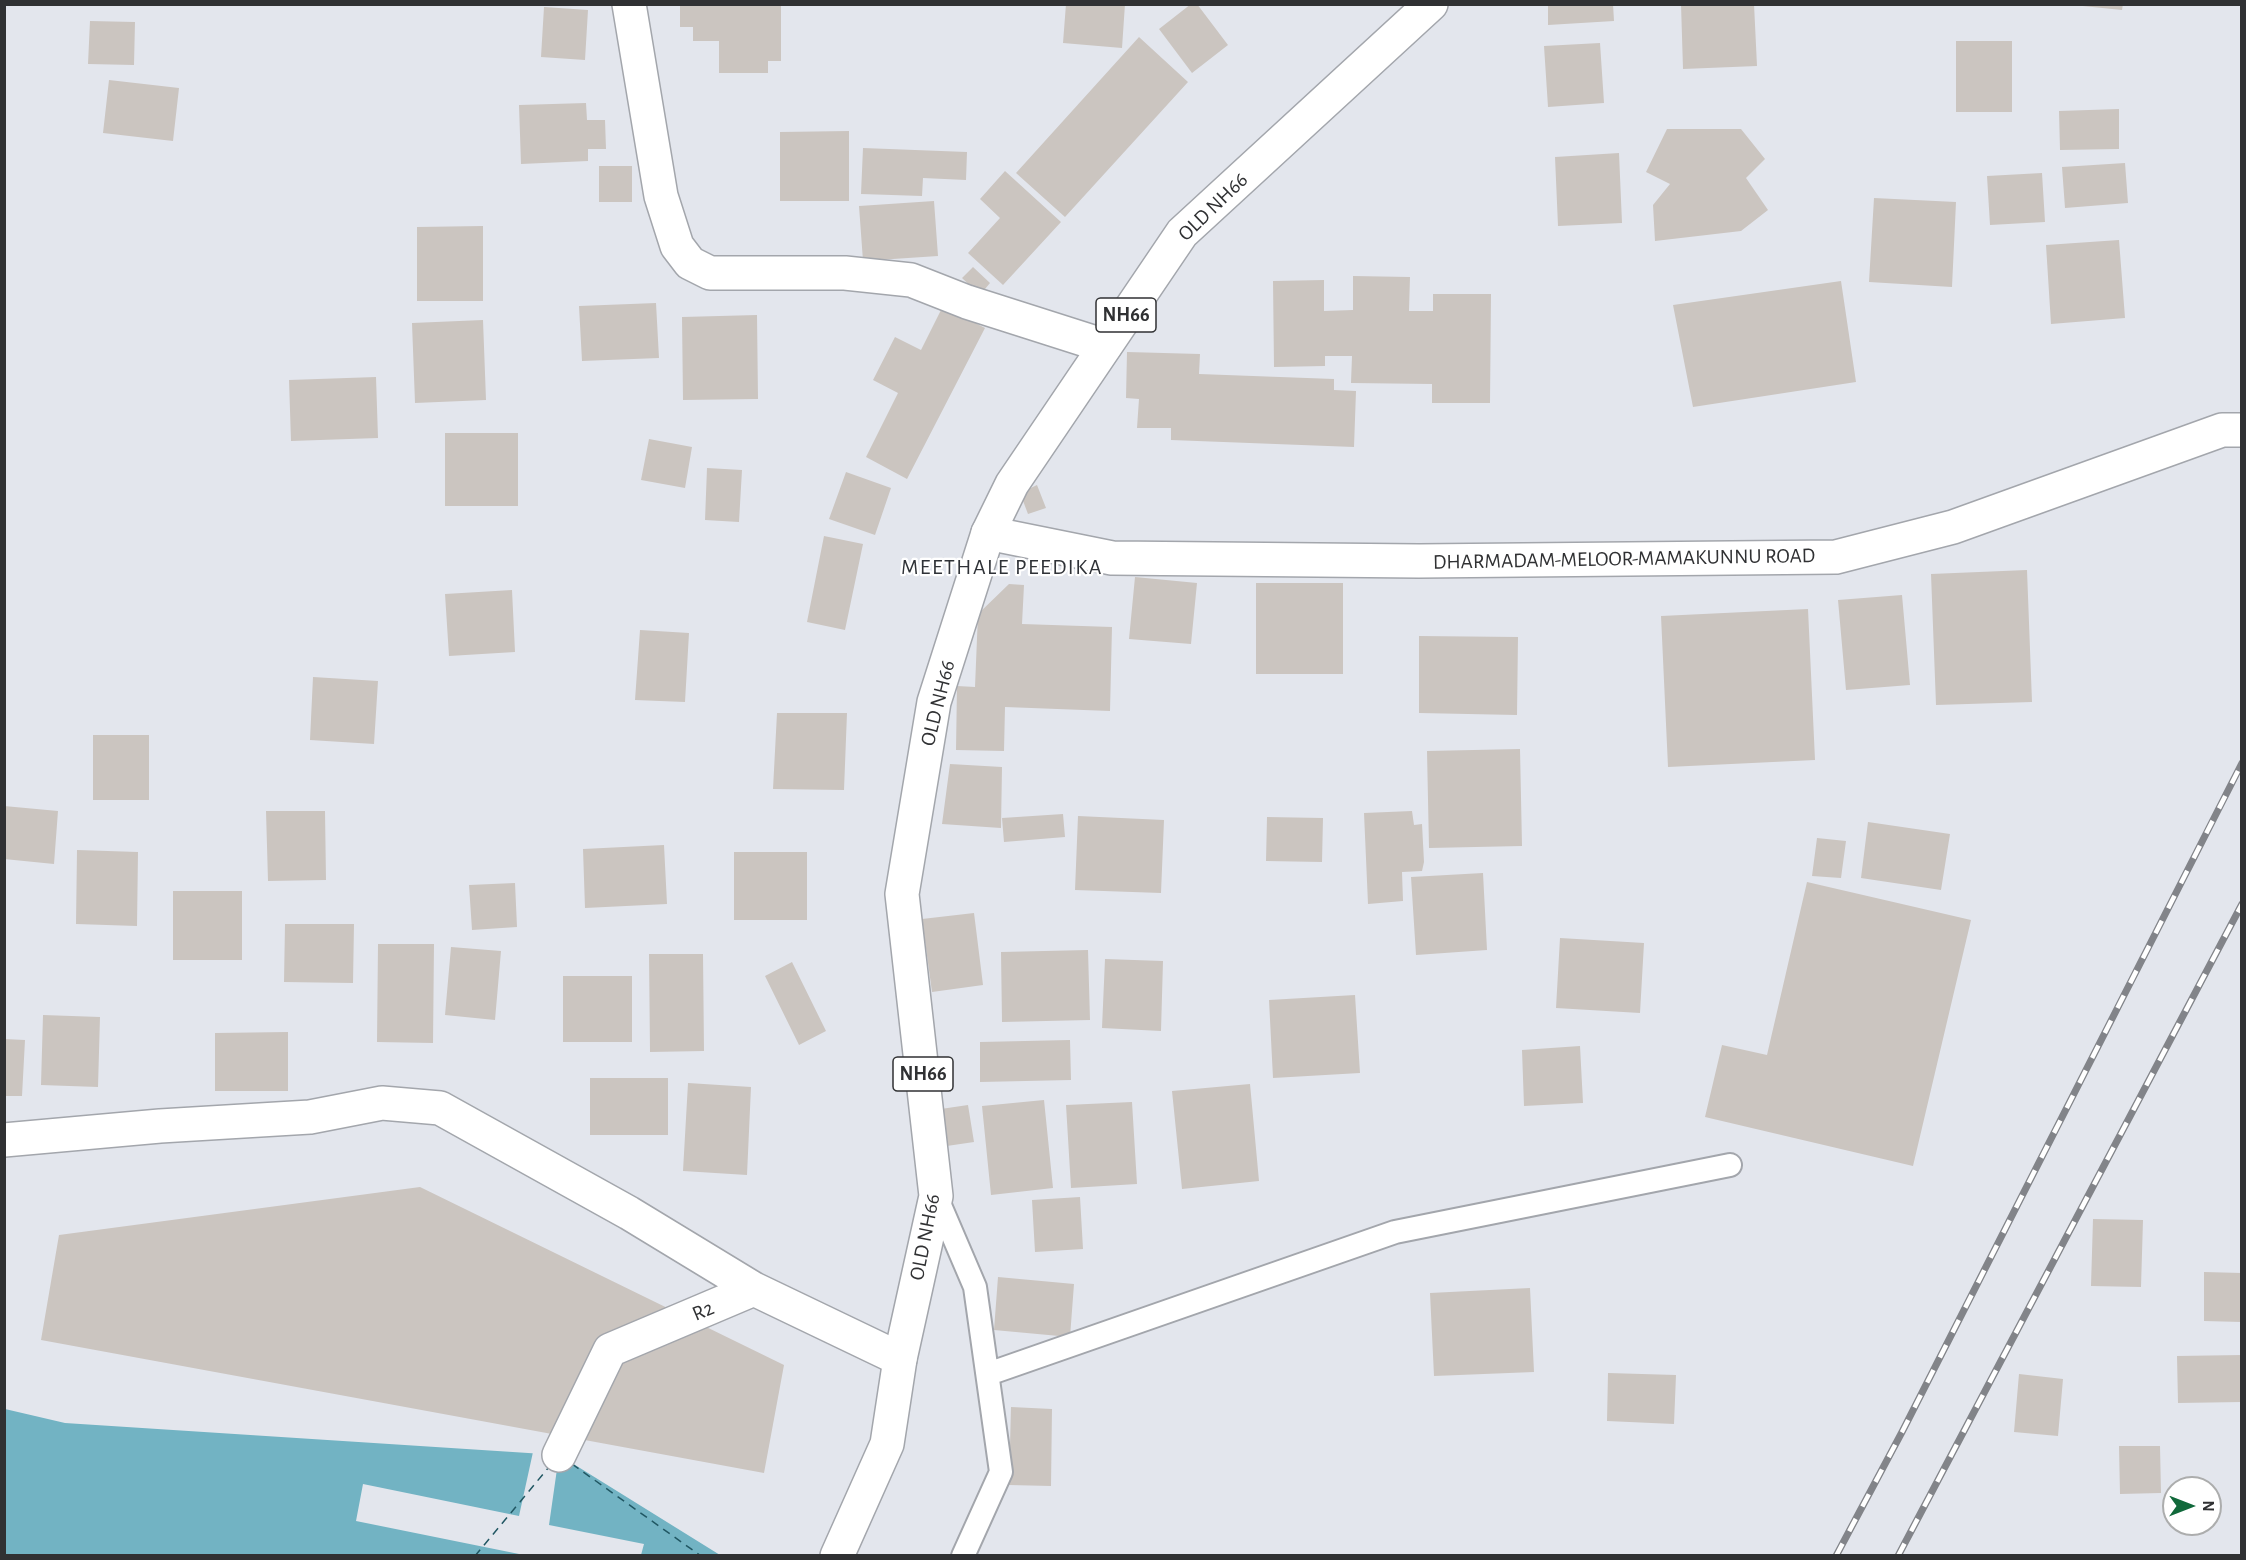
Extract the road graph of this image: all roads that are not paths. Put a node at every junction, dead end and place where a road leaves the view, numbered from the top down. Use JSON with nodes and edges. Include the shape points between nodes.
{"nodes":[{"id":1,"x":629,"y":4,"type":"edge"},
{"id":2,"x":1431,"y":4,"type":"edge"},
{"id":3,"x":1105,"y":346,"type":"junction"},
{"id":4,"x":2241,"y":430,"type":"edge"},
{"id":5,"x":988,"y":533,"type":"junction"},
{"id":6,"x":4,"y":1140,"type":"edge"},
{"id":7,"x":1730,"y":1165,"type":"dead end"},
{"id":8,"x":936,"y":1196,"type":"junction"},
{"id":9,"x":754,"y":1289,"type":"junction"},
{"id":10,"x":900,"y":1359,"type":"junction"},
{"id":11,"x":988,"y":1374,"type":"junction"},
{"id":12,"x":559,"y":1455,"type":"dead end"},
{"id":13,"x":837,"y":1556,"type":"edge"},
{"id":14,"x":963,"y":1556,"type":"edge"}],
"edges":[{"from":1,"to":3,"type":"main road","via":[[661,196],[677,246],[690,264],[710,273],[845,273],[911,280]]},
{"from":2,"to":3,"type":"main road","name":"OLD NH66","number":"NH66","via":[[1182,233]]},
{"from":3,"to":5,"type":"main road","name":"OLD NH66","number":"NH66","via":[[1012,484]]},
{"from":4,"to":5,"type":"main road","name":"DHARMADAM-MELOOR-MAMAKUNNU ROAD","via":[[2222,430],[1953,527],[1836,557],[1419,561],[1112,558]]},
{"from":5,"to":8,"type":"main road","name":"OLD NH66","number":"NH66","via":[[934,702],[902,894]]},
{"from":6,"to":9,"type":"main road","via":[[310,1117],[382,1103],[440,1108],[629,1213]]},
{"from":7,"to":11,"type":"lane","via":[[1395,1232]]},
{"from":8,"to":10,"type":"main road","name":"OLD NH66","number":"NH66"},
{"from":8,"to":11,"type":"lane","via":[[975,1287]]},
{"from":9,"to":10,"type":"main road"},
{"from":9,"to":12,"type":"main road","name":"R2","via":[[610,1350]]},
{"from":10,"to":13,"type":"main road","name":"OLD NH66","number":"NH66","via":[[887,1444]]},
{"from":11,"to":14,"type":"lane","via":[[1001,1472]]}]}
